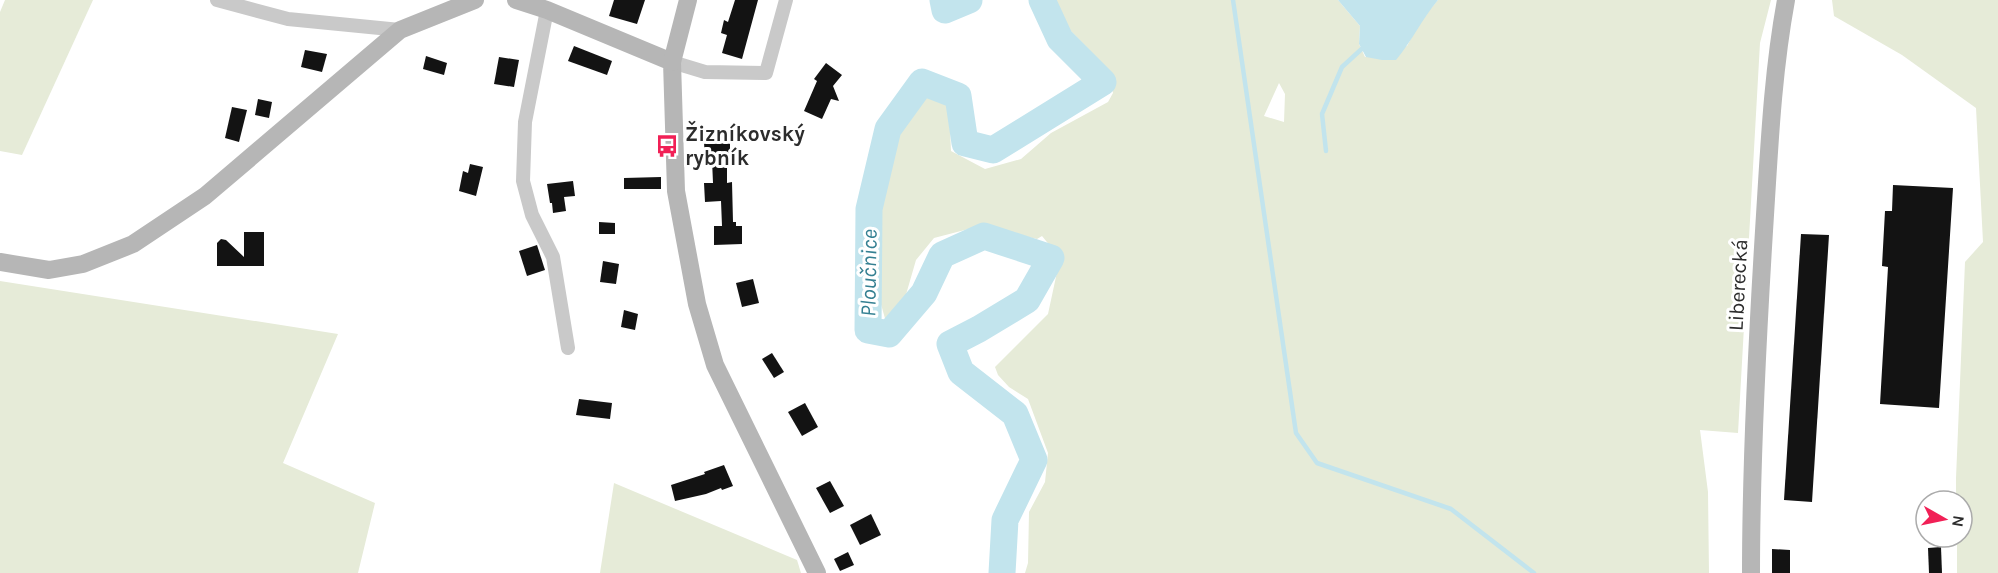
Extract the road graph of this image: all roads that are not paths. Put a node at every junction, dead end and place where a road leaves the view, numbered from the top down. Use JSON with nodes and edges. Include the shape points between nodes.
{"nodes":[{"id":1,"x":217,"y":0,"type":"edge"},
{"id":2,"x":475,"y":0,"type":"edge"},
{"id":3,"x":519,"y":0,"type":"edge"},
{"id":4,"x":688,"y":0,"type":"edge"},
{"id":5,"x":786,"y":0,"type":"edge"},
{"id":6,"x":1786,"y":0,"type":"edge"},
{"id":7,"x":547,"y":10,"type":"junction"},
{"id":8,"x":400,"y":30,"type":"junction"},
{"id":9,"x":672,"y":62,"type":"junction"},
{"id":10,"x":0,"y":262,"type":"edge"},
{"id":11,"x":568,"y":348,"type":"dead end"},
{"id":12,"x":816,"y":573,"type":"edge"},
{"id":13,"x":1751,"y":573,"type":"edge"}],
"edges":[{"from":1,"to":8,"type":"street","via":[[288,19]]},
{"from":2,"to":8,"type":"street"},
{"from":3,"to":7,"type":"street"},
{"from":4,"to":9,"type":"street"},
{"from":5,"to":9,"type":"street","via":[[766,73],[705,72]]},
{"from":6,"to":13,"type":"street","name":"Liberecká","via":[[1771,110],[1761,266],[1751,480]]},
{"from":7,"to":9,"type":"street"},
{"from":7,"to":11,"type":"street","via":[[525,122],[523,181],[532,215],[553,257]]},
{"from":8,"to":10,"type":"street","via":[[205,196],[133,244],[83,264],[49,270]]},
{"from":9,"to":12,"type":"street","via":[[676,191],[697,304],[715,365]]}]}
